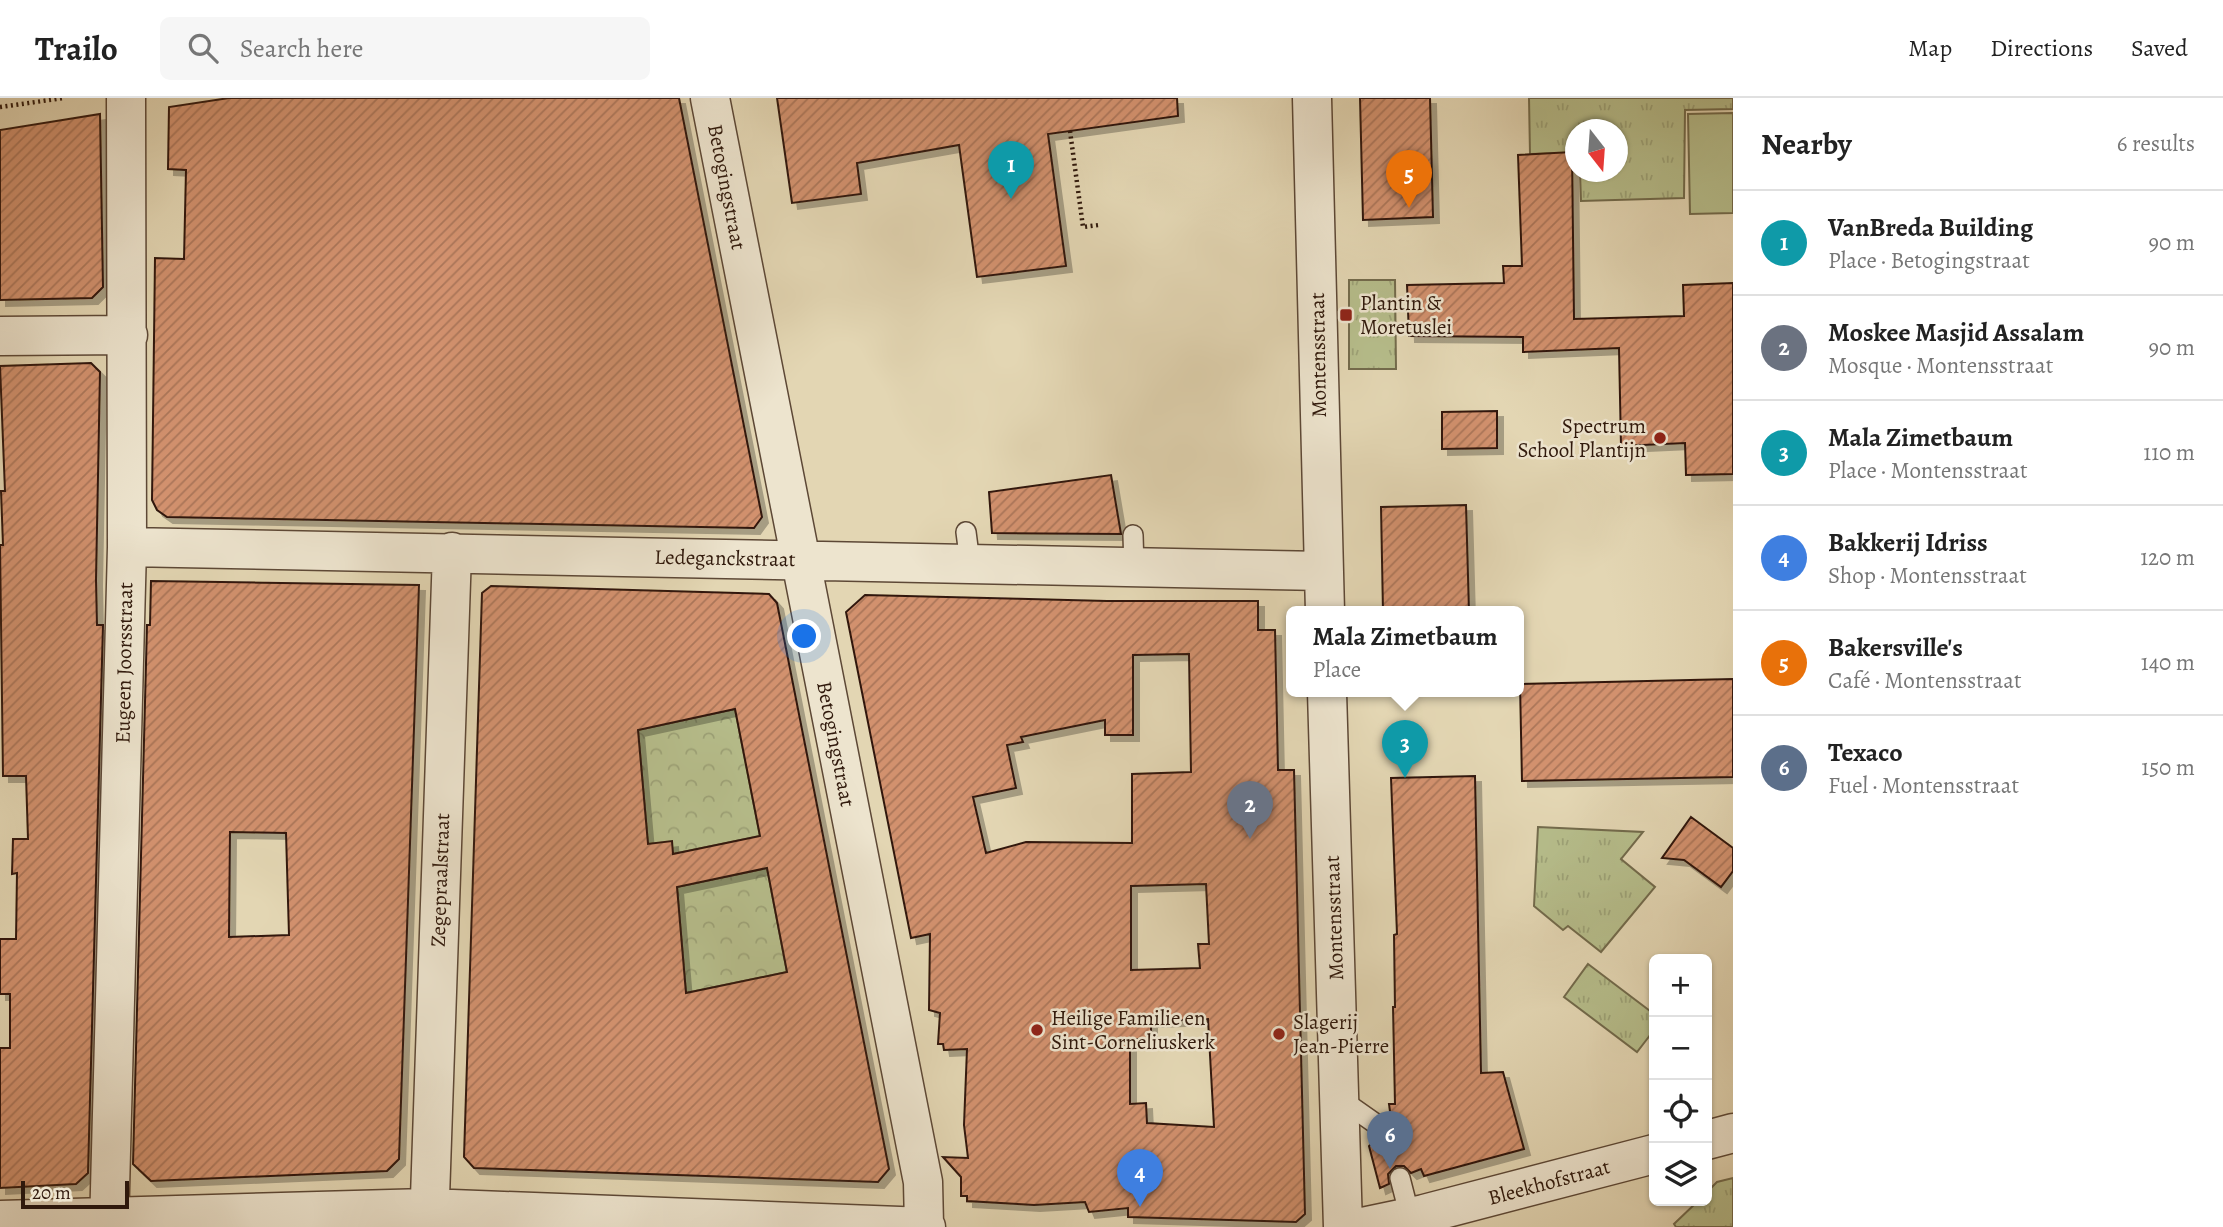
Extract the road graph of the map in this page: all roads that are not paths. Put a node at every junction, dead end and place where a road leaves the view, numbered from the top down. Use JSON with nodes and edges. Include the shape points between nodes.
{"nodes":[{"id":1,"x":126,"y":98,"type":"edge"},
{"id":2,"x":710,"y":98,"type":"edge"},
{"id":3,"x":1312,"y":98,"type":"edge"},
{"id":4,"x":128,"y":335,"type":"junction"},
{"id":5,"x":0,"y":336,"type":"edge"},
{"id":6,"x":127,"y":547,"type":"junction"},
{"id":7,"x":452,"y":552,"type":"junction"},
{"id":8,"x":800,"y":560,"type":"junction"},
{"id":9,"x":1323,"y":571,"type":"junction"},
{"id":10,"x":1325,"y":606,"type":"edge"},
{"id":11,"x":1327,"y":697,"type":"edge"},
{"id":12,"x":1339,"y":1098,"type":"junction"},
{"id":13,"x":1387,"y":1131,"type":"dead end"},
{"id":14,"x":1733,"y":1133,"type":"edge"},
{"id":15,"x":1712,"y":1139,"type":"edge"},
{"id":16,"x":1649,"y":1155,"type":"edge"},
{"id":17,"x":1400,"y":1178,"type":"dead end"},
{"id":18,"x":428,"y":1217,"type":"edge"},
{"id":19,"x":1410,"y":1217,"type":"junction"},
{"id":20,"x":0,"y":1220,"type":"edge"},
{"id":21,"x":109,"y":1222,"type":"edge"},
{"id":22,"x":664,"y":1222,"type":"edge"},
{"id":23,"x":925,"y":1226,"type":"edge"},
{"id":24,"x":1343,"y":1227,"type":"edge"},
{"id":25,"x":1362,"y":1227,"type":"edge"}],
"edges":[{"from":1,"to":4,"type":"street","name":"Eugeen Joorsstraat"},
{"from":2,"to":8,"type":"street","name":"Betogingstraat"},
{"from":3,"to":9,"type":"street","name":"Montensstraat"},
{"from":4,"to":5,"type":"street"},
{"from":4,"to":6,"type":"street","name":"Eugeen Joorsstraat"},
{"from":6,"to":7,"type":"street","name":"Ledeganckstraat"},
{"from":6,"to":21,"type":"street","name":"Eugeen Joorsstraat"},
{"from":7,"to":8,"type":"street","name":"Ledeganckstraat"},
{"from":7,"to":18,"type":"street","name":"Zegepraalstraat"},
{"from":8,"to":9,"type":"street","name":"Ledeganckstraat","via":[[968,548],[1133,552]]},
{"from":8,"to":23,"type":"street","name":"Betogingstraat","via":[[923,1182]]},
{"from":9,"to":10,"type":"street","name":"Montensstraat"},
{"from":11,"to":12,"type":"street","name":"Montensstraat"},
{"from":12,"to":13,"type":"lane"},
{"from":12,"to":24,"type":"street","name":"Montensstraat"},
{"from":14,"to":15,"type":"street"},
{"from":16,"to":19,"type":"street","name":"Bleekhofstraat"},
{"from":17,"to":19,"type":"lane"},
{"from":18,"to":21,"type":"street"},
{"from":18,"to":22,"type":"street"},
{"from":19,"to":25,"type":"street","name":"Bleekhofstraat"},
{"from":20,"to":21,"type":"street"},
{"from":22,"to":23,"type":"street"}]}
